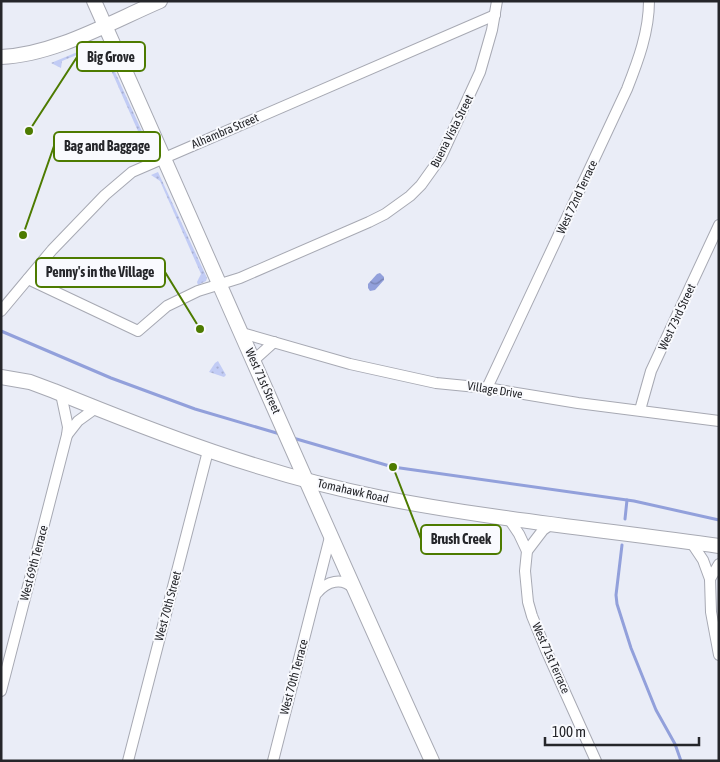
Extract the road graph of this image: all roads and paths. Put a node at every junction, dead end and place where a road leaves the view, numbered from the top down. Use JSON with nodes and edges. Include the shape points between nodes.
{"nodes":[{"id":1,"x":94,"y":1,"type":"edge"},
{"id":2,"x":160,"y":1,"type":"edge"},
{"id":3,"x":496,"y":1,"type":"edge"},
{"id":4,"x":649,"y":1,"type":"edge"},
{"id":5,"x":495,"y":16,"type":"junction"},
{"id":6,"x":105,"y":25,"type":"junction"},
{"id":7,"x":1,"y":57,"type":"edge"},
{"id":8,"x":164,"y":158,"type":"junction"},
{"id":9,"x":719,"y":225,"type":"edge"},
{"id":10,"x":28,"y":279,"type":"junction"},
{"id":11,"x":220,"y":284,"type":"junction"},
{"id":12,"x":1,"y":311,"type":"edge"},
{"id":13,"x":242,"y":332,"type":"junction"},
{"id":14,"x":274,"y":342,"type":"junction"},
{"id":15,"x":254,"y":360,"type":"junction"},
{"id":16,"x":1,"y":378,"type":"edge"},
{"id":17,"x":487,"y":388,"type":"junction"},
{"id":18,"x":61,"y":394,"type":"junction"},
{"id":19,"x":96,"y":408,"type":"junction"},
{"id":20,"x":640,"y":410,"type":"junction"},
{"id":21,"x":719,"y":421,"type":"edge"},
{"id":22,"x":67,"y":435,"type":"junction"},
{"id":23,"x":208,"y":451,"type":"junction"},
{"id":24,"x":307,"y":480,"type":"junction"},
{"id":25,"x":509,"y":518,"type":"junction"},
{"id":26,"x":550,"y":525,"type":"junction"},
{"id":27,"x":330,"y":537,"type":"junction"},
{"id":28,"x":690,"y":542,"type":"junction"},
{"id":29,"x":719,"y":546,"type":"edge"},
{"id":30,"x":528,"y":551,"type":"junction"},
{"id":31,"x":719,"y":564,"type":"edge"},
{"id":32,"x":710,"y":580,"type":"junction"},
{"id":33,"x":354,"y":589,"type":"junction"},
{"id":34,"x":316,"y":594,"type":"junction"},
{"id":35,"x":719,"y":655,"type":"edge"},
{"id":36,"x":1,"y":691,"type":"edge"},
{"id":37,"x":128,"y":761,"type":"edge"},
{"id":38,"x":272,"y":761,"type":"edge"},
{"id":39,"x":432,"y":761,"type":"edge"},
{"id":40,"x":596,"y":761,"type":"edge"}],
"edges":[{"from":1,"to":6,"type":"street","name":"West 71st Street"},
{"from":2,"to":6,"type":"street"},
{"from":3,"to":5,"type":"street","name":"Buena Vista Street"},
{"from":4,"to":17,"type":"street","name":"West 72nd Terrace","via":[[645,36],[627,89]]},
{"from":5,"to":8,"type":"street","name":"Alhambra Street"},
{"from":5,"to":11,"type":"street","name":"Buena Vista Street","via":[[485,58],[441,157],[410,196],[369,222]]},
{"from":6,"to":7,"type":"street","via":[[32,54]]},
{"from":6,"to":8,"type":"street","name":"West 71st Street"},
{"from":8,"to":10,"type":"street","name":"Alhambra Street","via":[[118,182]]},
{"from":8,"to":11,"type":"street","name":"West 71st Street"},
{"from":9,"to":20,"type":"street","name":"West 73rd Street","via":[[652,371]]},
{"from":10,"to":11,"type":"street","name":"Buena Vista Street","via":[[138,331],[167,306]]},
{"from":10,"to":12,"type":"street","name":"Alhambra Street"},
{"from":11,"to":13,"type":"street","name":"West 71st Street"},
{"from":13,"to":14,"type":"street","name":"Village Drive"},
{"from":13,"to":15,"type":"street","name":"West 71st Street"},
{"from":14,"to":15,"type":"street"},
{"from":14,"to":17,"type":"street","name":"Village Drive","via":[[394,375]]},
{"from":15,"to":24,"type":"street","name":"West 71st Street"},
{"from":16,"to":18,"type":"street","name":"Tomahawk Road","via":[[30,382]]},
{"from":17,"to":20,"type":"street","name":"Village Drive"},
{"from":18,"to":19,"type":"street","name":"Tomahawk Road"},
{"from":18,"to":22,"type":"street","name":"West 69th Terrace"},
{"from":19,"to":22,"type":"street","name":"West 69th Terrace","via":[[78,421]]},
{"from":19,"to":23,"type":"street","name":"Tomahawk Road"},
{"from":20,"to":21,"type":"street","name":"Village Drive"},
{"from":22,"to":36,"type":"street","name":"West 69th Terrace"},
{"from":23,"to":24,"type":"street","name":"Tomahawk Road"},
{"from":23,"to":37,"type":"street","name":"West 70th Street"},
{"from":24,"to":25,"type":"street","name":"Tomahawk Road","via":[[376,497]]},
{"from":24,"to":27,"type":"street","name":"West 71st Street"},
{"from":25,"to":26,"type":"street","name":"Tomahawk Road"},
{"from":25,"to":30,"type":"street"},
{"from":26,"to":28,"type":"street","name":"Tomahawk Road"},
{"from":26,"to":30,"type":"street","name":"West 71st Terrace"},
{"from":27,"to":33,"type":"street","name":"West 71st Street"},
{"from":27,"to":34,"type":"street","name":"West 70th Terrace"},
{"from":28,"to":29,"type":"street","name":"Tomahawk Road"},
{"from":28,"to":32,"type":"street","via":[[703,560]]},
{"from":30,"to":40,"type":"street","name":"West 71st Terrace","via":[[525,571],[532,616]]},
{"from":31,"to":32,"type":"street"},
{"from":32,"to":35,"type":"street","via":[[711,612]]},
{"from":33,"to":34,"type":"street","via":[[338,581],[327,584]]},
{"from":33,"to":39,"type":"street","name":"West 71st Street"},
{"from":34,"to":38,"type":"street","name":"West 70th Terrace"}]}
